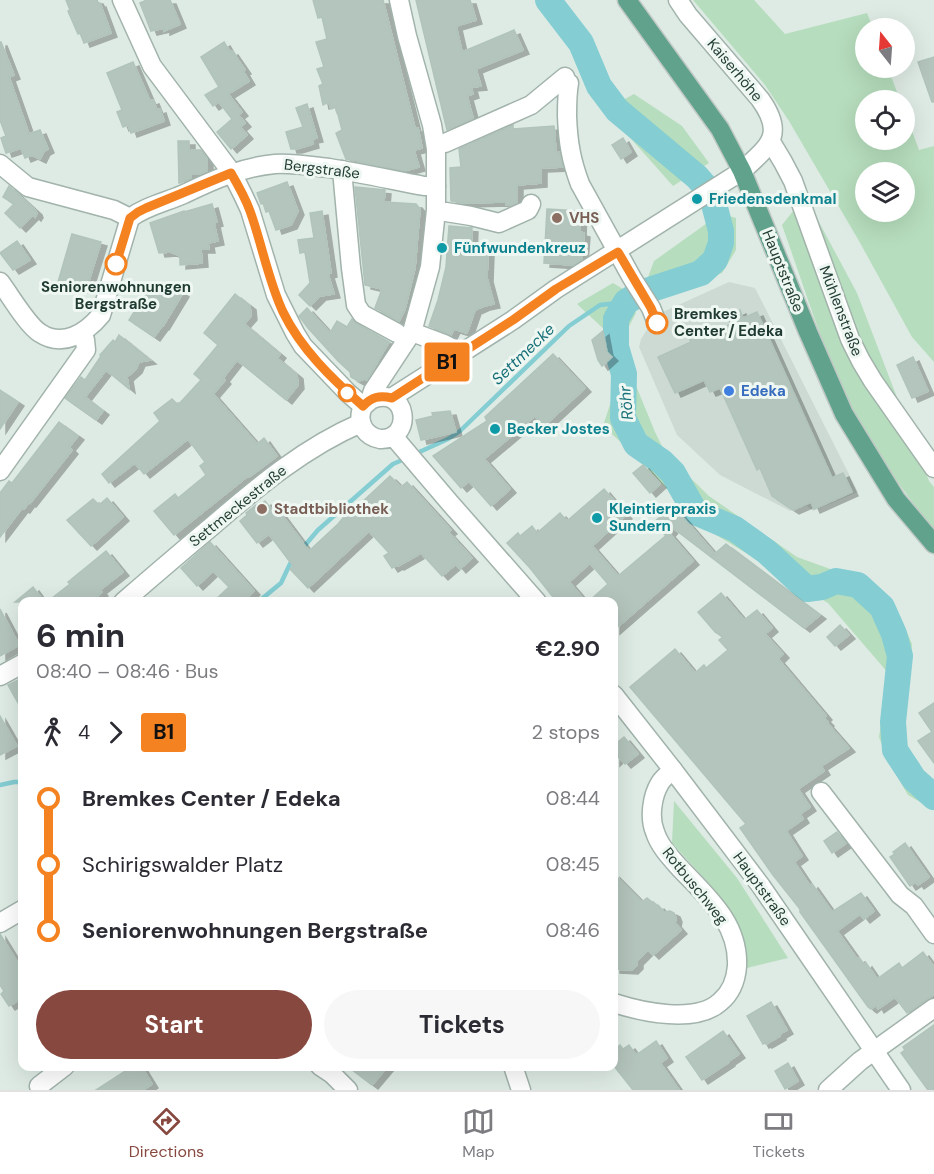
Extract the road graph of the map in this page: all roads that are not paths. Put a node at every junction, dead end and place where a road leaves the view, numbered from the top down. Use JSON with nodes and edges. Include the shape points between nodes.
{"nodes":[{"id":1,"x":122,"y":0,"type":"edge"},
{"id":2,"x":399,"y":0,"type":"edge"},
{"id":3,"x":627,"y":0,"type":"edge"},
{"id":4,"x":678,"y":0,"type":"edge"},
{"id":5,"x":771,"y":142,"type":"junction"},
{"id":6,"x":446,"y":143,"type":"dead end"},
{"id":7,"x":0,"y":164,"type":"edge"},
{"id":8,"x":342,"y":170,"type":"junction"},
{"id":9,"x":742,"y":171,"type":"junction"},
{"id":10,"x":231,"y":173,"type":"junction"},
{"id":11,"x":430,"y":186,"type":"junction"},
{"id":12,"x":531,"y":204,"type":"dead end"},
{"id":13,"x":446,"y":212,"type":"dead end"},
{"id":14,"x":130,"y":218,"type":"junction"},
{"id":15,"x":618,"y":252,"type":"junction"},
{"id":16,"x":0,"y":282,"type":"edge"},
{"id":17,"x":654,"y":315,"type":"dead end"},
{"id":18,"x":404,"y":332,"type":"junction"},
{"id":19,"x":82,"y":333,"type":"junction"},
{"id":20,"x":460,"y":353,"type":"junction"},
{"id":21,"x":392,"y":398,"type":"junction"},
{"id":22,"x":365,"y":410,"type":"junction"},
{"id":23,"x":397,"y":440,"type":"junction"},
{"id":24,"x":934,"y":468,"type":"edge"},
{"id":25,"x":0,"y":471,"type":"edge"},
{"id":26,"x":934,"y":544,"type":"edge"},
{"id":27,"x":129,"y":597,"type":"edge"},
{"id":28,"x":533,"y":597,"type":"edge"},
{"id":29,"x":18,"y":666,"type":"edge"},
{"id":30,"x":0,"y":676,"type":"edge"},
{"id":31,"x":618,"y":700,"type":"edge"},
{"id":32,"x":673,"y":770,"type":"junction"},
{"id":33,"x":821,"y":792,"type":"dead end"},
{"id":34,"x":18,"y":912,"type":"edge"},
{"id":35,"x":0,"y":923,"type":"edge"},
{"id":36,"x":934,"y":934,"type":"edge"},
{"id":37,"x":618,"y":1004,"type":"edge"},
{"id":38,"x":934,"y":1008,"type":"edge"},
{"id":39,"x":874,"y":1051,"type":"junction"},
{"id":40,"x":58,"y":1071,"type":"edge"},
{"id":41,"x":328,"y":1071,"type":"edge"},
{"id":42,"x":515,"y":1071,"type":"edge"},
{"id":43,"x":39,"y":1086,"type":"dead end"},
{"id":44,"x":348,"y":1090,"type":"edge"},
{"id":45,"x":521,"y":1090,"type":"edge"},
{"id":46,"x":828,"y":1090,"type":"edge"},
{"id":47,"x":901,"y":1090,"type":"edge"}],
"edges":[{"from":1,"to":10,"type":"street","via":[[152,66]]},
{"from":2,"to":11,"type":"street","via":[[436,149]]},
{"from":3,"to":9,"type":"main road","name":"Hauptstraße","via":[[718,127]]},
{"from":4,"to":5,"type":"street","name":"Kaiserhöhe","via":[[768,110],[773,126]]},
{"from":5,"to":9,"type":"street"},
{"from":5,"to":24,"type":"street","name":"Mühlenstraße","via":[[793,181],[850,339]]},
{"from":6,"to":15,"type":"street","via":[[531,105],[567,80],[568,138],[574,168]]},
{"from":7,"to":14,"type":"street","via":[[28,187],[114,210]]},
{"from":8,"to":10,"type":"street","name":"Bergstraße","via":[[275,164]]},
{"from":8,"to":11,"type":"street","name":"Bergstraße"},
{"from":8,"to":18,"type":"street","via":[[356,305],[362,314]]},
{"from":9,"to":15,"type":"street"},
{"from":9,"to":26,"type":"main road","name":"Hauptstraße","via":[[844,414],[896,499]]},
{"from":10,"to":14,"type":"street","name":"Bergstraße"},
{"from":10,"to":22,"type":"street","via":[[250,210],[276,295],[295,333]]},
{"from":11,"to":18,"type":"street","via":[[430,267]]},
{"from":12,"to":13,"type":"street","via":[[528,210],[499,223]]},
{"from":14,"to":19,"type":"street","via":[[101,315]]},
{"from":15,"to":17,"type":"street"},
{"from":15,"to":20,"type":"street"},
{"from":16,"to":19,"type":"street","via":[[40,333],[68,338]]},
{"from":18,"to":20,"type":"street"},
{"from":18,"to":22,"type":"street"},
{"from":19,"to":25,"type":"street","via":[[86,350]]},
{"from":20,"to":21,"type":"street"},
{"from":21,"to":22,"type":"street","via":[[377,397]]},
{"from":21,"to":23,"type":"street","via":[[403,416]]},
{"from":22,"to":23,"type":"street","via":[[363,428],[367,433]]},
{"from":22,"to":27,"type":"street","name":"Settmeckestraße","via":[[343,431],[256,488]]},
{"from":23,"to":28,"type":"street"},
{"from":29,"to":30,"type":"street"},
{"from":31,"to":32,"type":"street","name":"Hauptstraße"},
{"from":32,"to":37,"type":"street","name":"Rotbuschweg","via":[[656,792],[652,817],[655,832],[729,925],[736,952],[735,978],[725,998],[704,1011],[665,1014]]},
{"from":32,"to":39,"type":"street","name":"Hauptstraße","via":[[761,886]]},
{"from":33,"to":36,"type":"street"},
{"from":34,"to":35,"type":"street"},
{"from":38,"to":39,"type":"street"},
{"from":39,"to":46,"type":"street"},
{"from":39,"to":47,"type":"street","name":"Hauptstraße"},
{"from":40,"to":43,"type":"street"},
{"from":41,"to":44,"type":"street"},
{"from":42,"to":45,"type":"street"}]}
